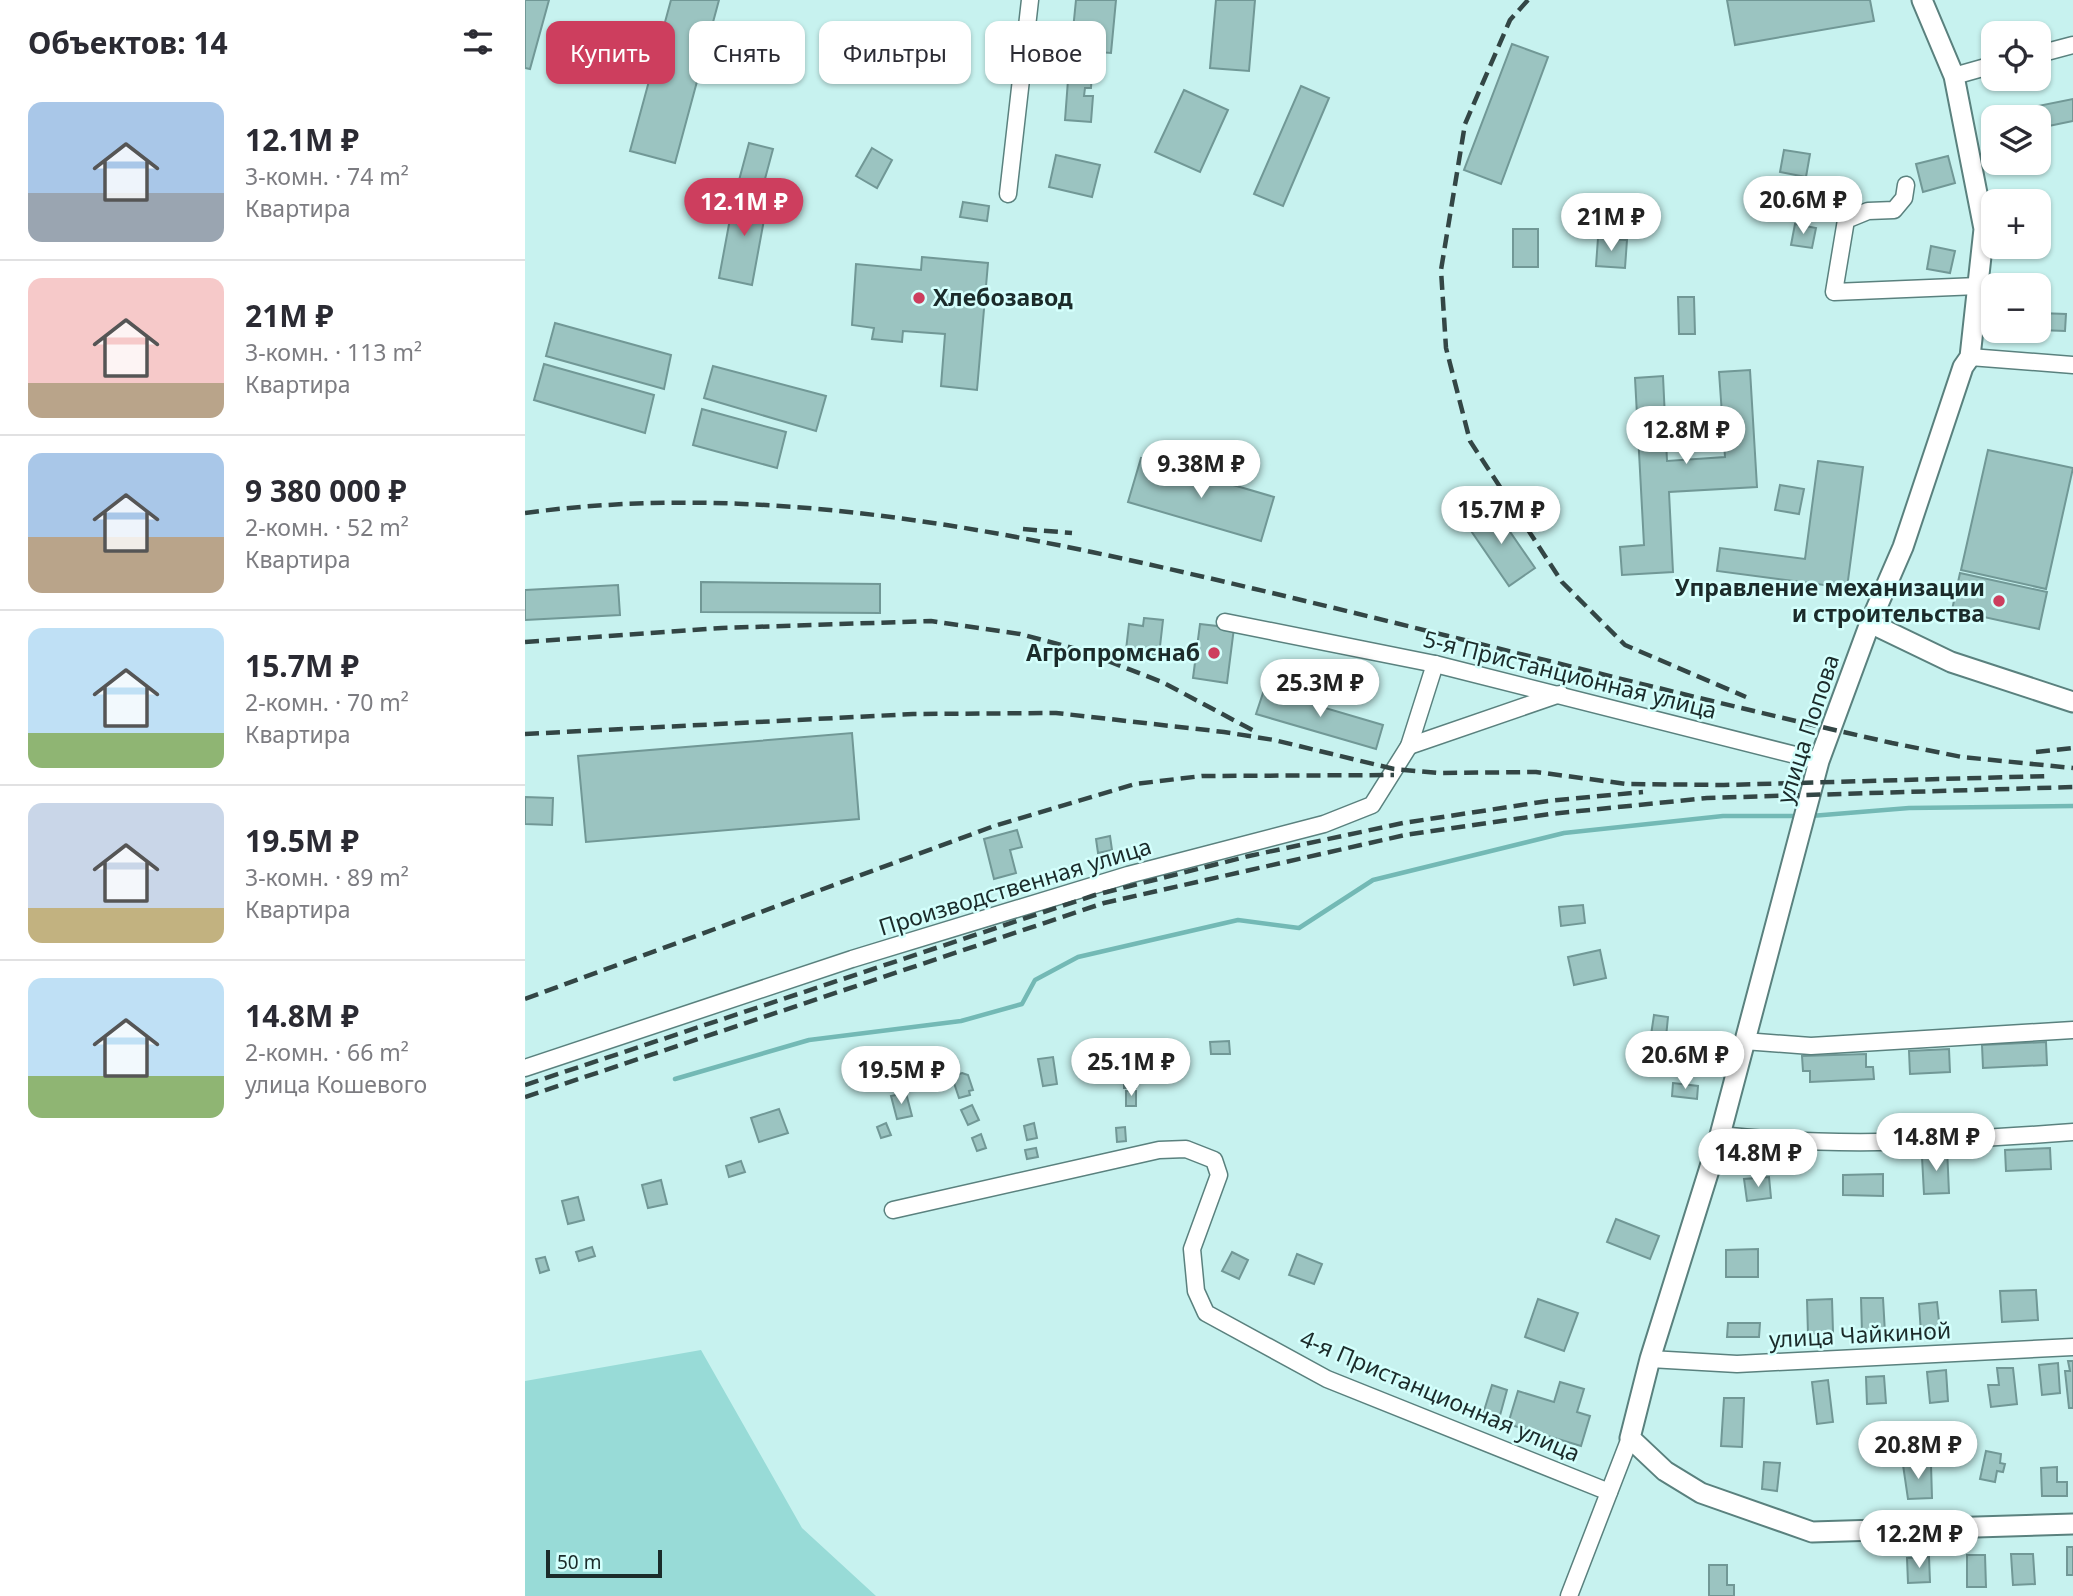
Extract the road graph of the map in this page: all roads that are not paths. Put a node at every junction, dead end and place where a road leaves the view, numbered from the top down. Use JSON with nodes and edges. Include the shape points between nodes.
{"nodes":[{"id":1,"x":1030,"y":0,"type":"edge"},
{"id":2,"x":1922,"y":0,"type":"edge"},
{"id":3,"x":2073,"y":45,"type":"edge"},
{"id":4,"x":2051,"y":51,"type":"edge"},
{"id":5,"x":1981,"y":68,"type":"edge"},
{"id":6,"x":1954,"y":76,"type":"junction"},
{"id":7,"x":1906,"y":185,"type":"dead end"},
{"id":8,"x":1008,"y":194,"type":"dead end"},
{"id":9,"x":1978,"y":286,"type":"junction"},
{"id":10,"x":1970,"y":357,"type":"junction"},
{"id":11,"x":2073,"y":365,"type":"edge"},
{"id":12,"x":1225,"y":622,"type":"dead end"},
{"id":13,"x":1870,"y":623,"type":"junction"},
{"id":14,"x":1435,"y":664,"type":"junction"},
{"id":15,"x":1560,"y":694,"type":"junction"},
{"id":16,"x":2073,"y":702,"type":"edge"},
{"id":17,"x":1409,"y":746,"type":"junction"},
{"id":18,"x":1819,"y":761,"type":"junction"},
{"id":19,"x":2073,"y":1030,"type":"edge"},
{"id":20,"x":1744,"y":1041,"type":"junction"},
{"id":21,"x":525,"y":1068,"type":"edge"},
{"id":22,"x":2073,"y":1132,"type":"edge"},
{"id":23,"x":1720,"y":1135,"type":"junction"},
{"id":24,"x":893,"y":1210,"type":"dead end"},
{"id":25,"x":2073,"y":1348,"type":"edge"},
{"id":26,"x":1650,"y":1359,"type":"junction"},
{"id":27,"x":1630,"y":1438,"type":"junction"},
{"id":28,"x":1609,"y":1492,"type":"junction"},
{"id":29,"x":2073,"y":1524,"type":"edge"},
{"id":30,"x":1569,"y":1596,"type":"edge"}],
"edges":[{"from":1,"to":8,"type":"street"},
{"from":2,"to":6,"type":"street","name":"улица Попова"},
{"from":3,"to":4,"type":"street"},
{"from":5,"to":6,"type":"street"},
{"from":6,"to":9,"type":"street","name":"улица Попова","via":[[1984,229]]},
{"from":7,"to":9,"type":"street","via":[[1904,198],[1894,209],[1868,211],[1846,220],[1834,292]]},
{"from":9,"to":10,"type":"street","name":"улица Попова"},
{"from":10,"to":11,"type":"street"},
{"from":10,"to":13,"type":"street","name":"улица Попова","via":[[1903,547]]},
{"from":12,"to":14,"type":"street","name":"5-я Пристанционная улица"},
{"from":13,"to":16,"type":"street","via":[[1951,662]]},
{"from":13,"to":18,"type":"street","name":"улица Попова"},
{"from":14,"to":15,"type":"street","name":"5-я Пристанционная улица"},
{"from":14,"to":17,"type":"street","name":"Производственная улица"},
{"from":15,"to":17,"type":"street"},
{"from":15,"to":18,"type":"street","name":"5-я Пристанционная улица"},
{"from":17,"to":21,"type":"street","name":"Производственная улица","via":[[1373,806],[1324,824],[991,916]]},
{"from":18,"to":20,"type":"street","name":"улица Попова"},
{"from":19,"to":20,"type":"street","via":[[1811,1046]]},
{"from":20,"to":23,"type":"street","name":"улица Попова"},
{"from":22,"to":23,"type":"street","via":[[1859,1144],[1789,1143]]},
{"from":23,"to":26,"type":"street","name":"улица Попова"},
{"from":24,"to":28,"type":"street","name":"4-я Пристанционная улица","via":[[1159,1150],[1198,1152],[1218,1167],[1217,1183],[1192,1249],[1196,1291],[1206,1312],[1327,1379]]},
{"from":25,"to":26,"type":"street","name":"улица Чайкиной","via":[[1737,1364]]},
{"from":26,"to":27,"type":"street","name":"улица Попова"},
{"from":27,"to":28,"type":"street"},
{"from":27,"to":29,"type":"street","via":[[1665,1471],[1700,1493],[1812,1532]]},
{"from":28,"to":30,"type":"street"}]}
